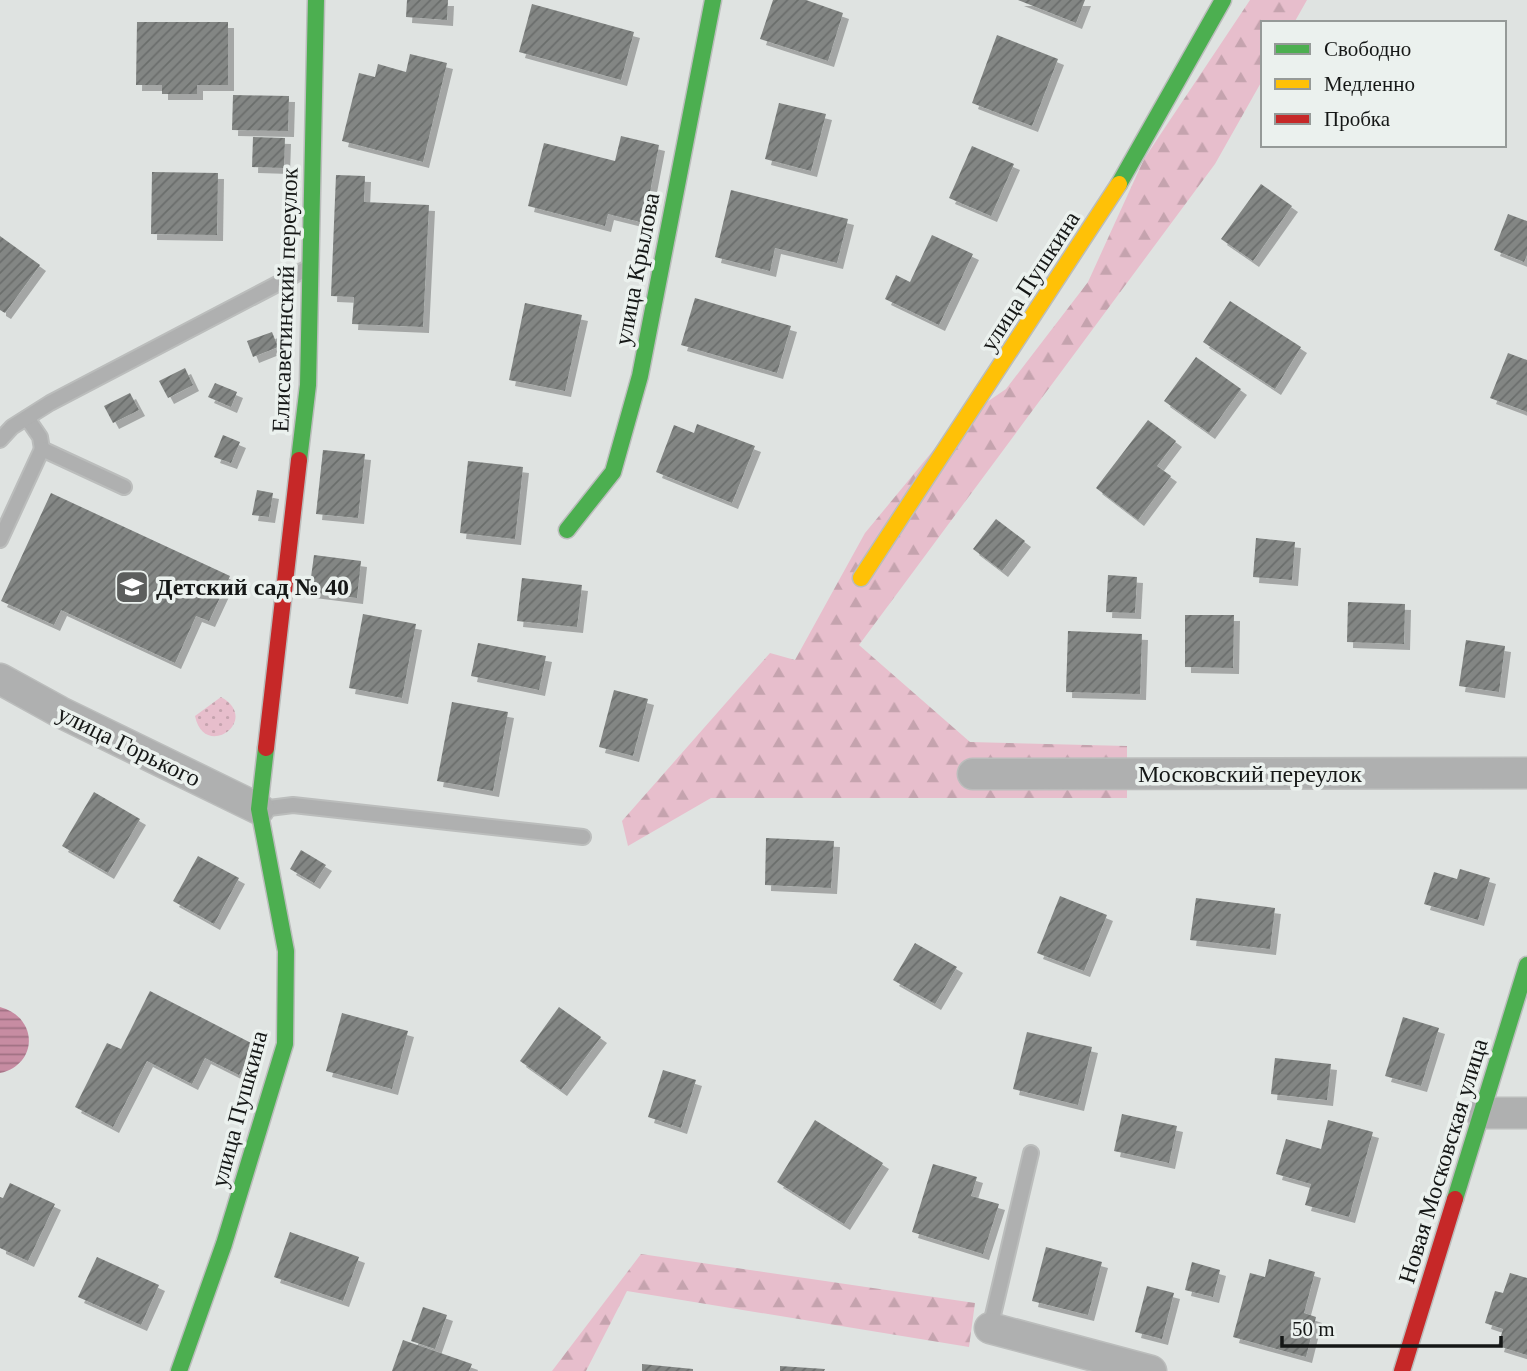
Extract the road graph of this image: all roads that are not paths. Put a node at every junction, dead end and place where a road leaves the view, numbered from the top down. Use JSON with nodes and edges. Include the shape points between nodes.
{"nodes":[{"id":1,"x":316,"y":0,"type":"edge"},
{"id":2,"x":713,"y":0,"type":"edge"},
{"id":3,"x":1223,"y":0,"type":"edge"},
{"id":4,"x":311,"y":266,"type":"junction"},
{"id":5,"x":27,"y":418,"type":"junction"},
{"id":6,"x":0,"y":440,"type":"edge"},
{"id":7,"x":42,"y":449,"type":"junction"},
{"id":8,"x":124,"y":486,"type":"dead end"},
{"id":9,"x":567,"y":530,"type":"dead end"},
{"id":10,"x":0,"y":540,"type":"edge"},
{"id":11,"x":861,"y":578,"type":"dead end"},
{"id":12,"x":0,"y":679,"type":"edge"},
{"id":13,"x":1527,"y":773,"type":"edge"},
{"id":14,"x":973,"y":774,"type":"dead end"},
{"id":15,"x":259,"y":809,"type":"junction"},
{"id":16,"x":583,"y":837,"type":"dead end"},
{"id":17,"x":1527,"y":965,"type":"edge"},
{"id":18,"x":1527,"y":1113,"type":"edge"},
{"id":19,"x":1481,"y":1114,"type":"junction"},
{"id":20,"x":1031,"y":1153,"type":"dead end"},
{"id":21,"x":990,"y":1328,"type":"joint"},
{"id":22,"x":179,"y":1371,"type":"edge"},
{"id":23,"x":1151,"y":1371,"type":"edge"},
{"id":24,"x":1402,"y":1371,"type":"edge"}],
"edges":[{"from":1,"to":4,"type":"street","name":"Елисаветинский переулок"},
{"from":2,"to":9,"type":"street","name":"улица Крылова","via":[[640,376],[613,472]]},
{"from":3,"to":11,"type":"street","name":"улица Пушкина","via":[[1113,195]]},
{"from":4,"to":5,"type":"lane"},
{"from":4,"to":15,"type":"street","name":"Елисаветинский переулок","via":[[309,385]]},
{"from":5,"to":6,"type":"lane"},
{"from":5,"to":7,"type":"lane"},
{"from":7,"to":8,"type":"lane"},
{"from":7,"to":10,"type":"lane"},
{"from":12,"to":15,"type":"street","name":"улица Горького"},
{"from":13,"to":14,"type":"street","name":"Московский переулок"},
{"from":15,"to":16,"type":"lane","via":[[293,805]]},
{"from":15,"to":22,"type":"street","name":"улица Пушкина","via":[[285,951],[285,1044],[224,1244]]},
{"from":17,"to":19,"type":"street","name":"Новая Московская улица"},
{"from":18,"to":19,"type":"street"},
{"from":19,"to":24,"type":"street","name":"Новая Московская улица"},
{"from":20,"to":21,"type":"lane"},
{"from":21,"to":23,"type":"street"}]}
